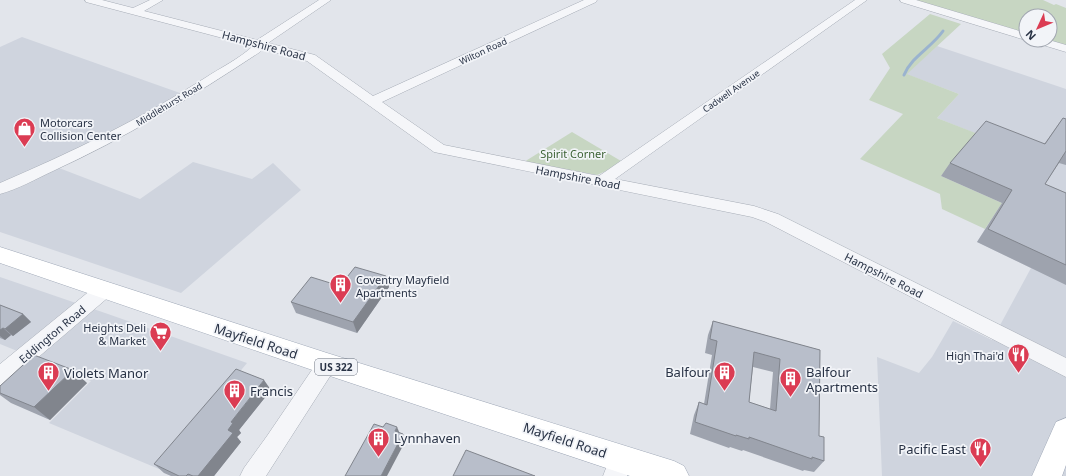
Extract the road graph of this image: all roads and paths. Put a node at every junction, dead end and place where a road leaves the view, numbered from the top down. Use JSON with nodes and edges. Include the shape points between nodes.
{"nodes":[{"id":1,"x":90,"y":0,"type":"edge"},
{"id":2,"x":158,"y":0,"type":"edge"},
{"id":3,"x":326,"y":0,"type":"edge"},
{"id":4,"x":592,"y":0,"type":"edge"},
{"id":5,"x":862,"y":0,"type":"edge"},
{"id":6,"x":905,"y":0,"type":"edge"},
{"id":7,"x":135,"y":11,"type":"junction"},
{"id":8,"x":1018,"y":35,"type":"edge"},
{"id":9,"x":260,"y":44,"type":"junction"},
{"id":10,"x":374,"y":102,"type":"junction"},
{"id":11,"x":601,"y":182,"type":"junction"},
{"id":12,"x":0,"y":189,"type":"edge"},
{"id":13,"x":0,"y":255,"type":"edge"},
{"id":14,"x":104,"y":290,"type":"junction"},
{"id":15,"x":327,"y":364,"type":"junction"},
{"id":16,"x":1066,"y":368,"type":"edge"},
{"id":17,"x":0,"y":377,"type":"edge"},
{"id":18,"x":1066,"y":431,"type":"edge"},
{"id":19,"x":618,"y":467,"type":"edge"},
{"id":20,"x":252,"y":476,"type":"edge"},
{"id":21,"x":674,"y":476,"type":"edge"},
{"id":22,"x":1047,"y":476,"type":"edge"}],
"edges":[{"from":1,"to":7,"type":"street","name":"Hampshire Road"},
{"from":2,"to":7,"type":"street"},
{"from":3,"to":9,"type":"street","name":"Middlehurst Road"},
{"from":4,"to":10,"type":"street","name":"Wilton Road"},
{"from":5,"to":11,"type":"street","name":"Cadwell Avenue"},
{"from":6,"to":8,"type":"street"},
{"from":7,"to":9,"type":"street","name":"Hampshire Road"},
{"from":9,"to":10,"type":"street","name":"Hampshire Road","via":[[311,58]]},
{"from":9,"to":12,"type":"street","name":"Middlehurst Road","via":[[256,50],[203,84],[129,128],[77,155]]},
{"from":10,"to":11,"type":"street","name":"Hampshire Road","via":[[439,149]]},
{"from":11,"to":16,"type":"street","name":"Hampshire Road","via":[[754,212],[772,218]]},
{"from":13,"to":14,"type":"main road","name":"Mayfield Road","number":"US 322"},
{"from":14,"to":15,"type":"main road","name":"Mayfield Road","number":"US 322"},
{"from":14,"to":17,"type":"street","name":"Eddington Road"},
{"from":15,"to":19,"type":"main road","name":"Mayfield Road","number":"US 322"},
{"from":15,"to":20,"type":"street"},
{"from":18,"to":22,"type":"main road"},
{"from":19,"to":21,"type":"main road","name":"Mayfield Road","number":"US 322"}]}
